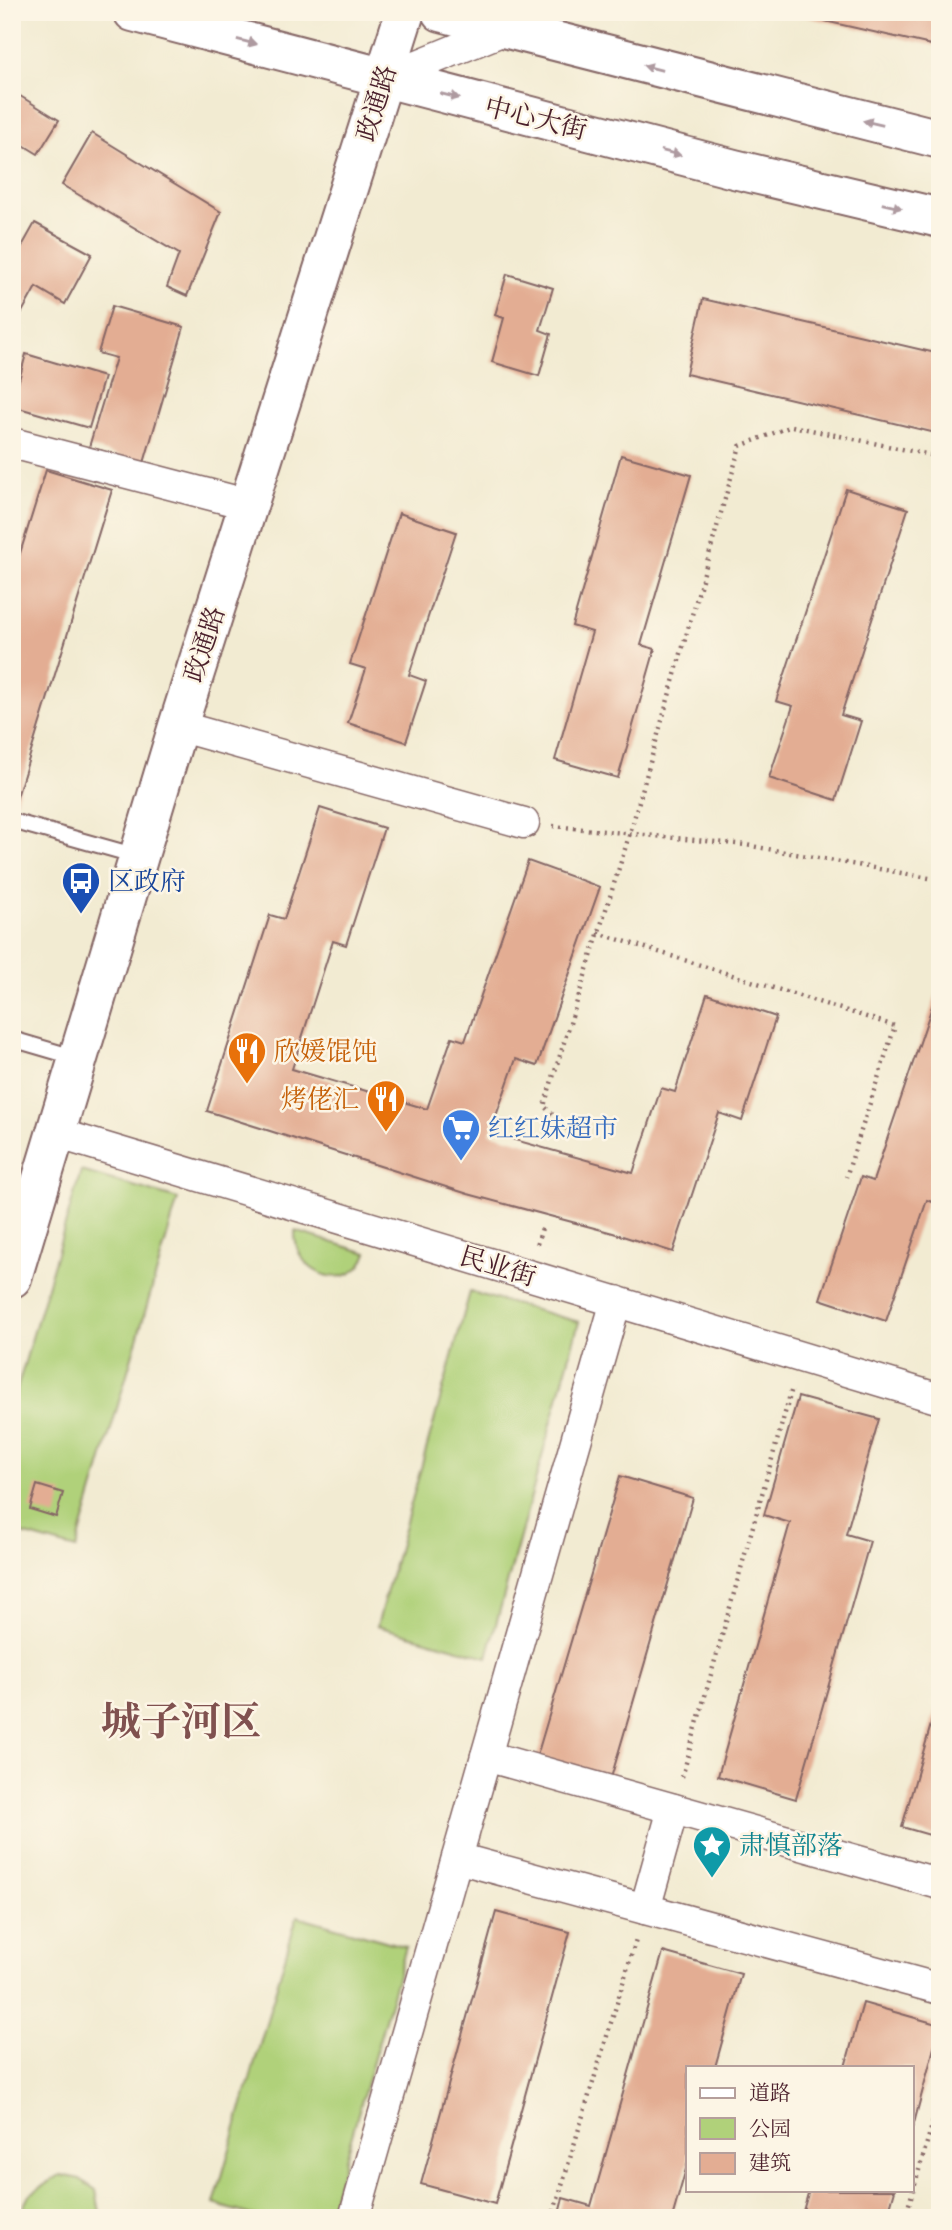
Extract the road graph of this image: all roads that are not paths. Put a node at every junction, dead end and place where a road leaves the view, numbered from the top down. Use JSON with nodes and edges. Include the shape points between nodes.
{"nodes":[{"id":1,"x":133,"y":12,"type":"edge"},
{"id":2,"x":405,"y":12,"type":"edge"},
{"id":3,"x":441,"y":12,"type":"edge"},
{"id":4,"x":510,"y":21,"type":"edge"},
{"id":5,"x":384,"y":79,"type":"junction"},
{"id":6,"x":940,"y":139,"type":"edge"},
{"id":7,"x":940,"y":218,"type":"edge"},
{"id":8,"x":12,"y":443,"type":"edge"},
{"id":9,"x":250,"y":505,"type":"junction"},
{"id":10,"x":178,"y":726,"type":"junction"},
{"id":11,"x":12,"y":821,"type":"edge"},
{"id":12,"x":524,"y":823,"type":"road end"},
{"id":13,"x":139,"y":856,"type":"junction"},
{"id":14,"x":12,"y":1040,"type":"edge"},
{"id":15,"x":78,"y":1059,"type":"junction"},
{"id":16,"x":56,"y":1133,"type":"junction"},
{"id":17,"x":12,"y":1278,"type":"edge"},
{"id":18,"x":616,"y":1301,"type":"junction"},
{"id":19,"x":940,"y":1399,"type":"edge"},
{"id":20,"x":486,"y":1756,"type":"junction"},
{"id":21,"x":673,"y":1809,"type":"junction"},
{"id":22,"x":457,"y":1858,"type":"junction"},
{"id":23,"x":940,"y":1884,"type":"edge"},
{"id":24,"x":645,"y":1909,"type":"junction"},
{"id":25,"x":940,"y":1989,"type":"edge"},
{"id":26,"x":354,"y":2218,"type":"edge"}],
"edges":[{"from":1,"to":5,"type":"main road","name":"中心大街","one_way":true},
{"from":2,"to":5,"type":"main road","name":"政通路"},
{"from":3,"to":4,"type":"main road"},
{"from":4,"to":5,"type":"street"},
{"from":6,"to":4,"type":"main road","one_way":true},
{"from":5,"to":7,"type":"main road","name":"中心大街","one_way":true},
{"from":5,"to":9,"type":"main road","name":"政通路"},
{"from":8,"to":9,"type":"street"},
{"from":9,"to":10,"type":"main road","name":"政通路"},
{"from":10,"to":12,"type":"street"},
{"from":10,"to":13,"type":"main road","name":"政通路"},
{"from":11,"to":13,"type":"lane"},
{"from":13,"to":15,"type":"main road","name":"政通路"},
{"from":14,"to":15,"type":"lane"},
{"from":15,"to":16,"type":"main road","name":"政通路"},
{"from":16,"to":17,"type":"main road","name":"政通路"},
{"from":16,"to":18,"type":"street","name":"民业街"},
{"from":18,"to":19,"type":"street","name":"民业街"},
{"from":18,"to":20,"type":"street"},
{"from":20,"to":21,"type":"street"},
{"from":20,"to":22,"type":"street"},
{"from":21,"to":23,"type":"street"},
{"from":21,"to":24,"type":"street"},
{"from":22,"to":24,"type":"street"},
{"from":22,"to":26,"type":"street"},
{"from":24,"to":25,"type":"street"}]}
